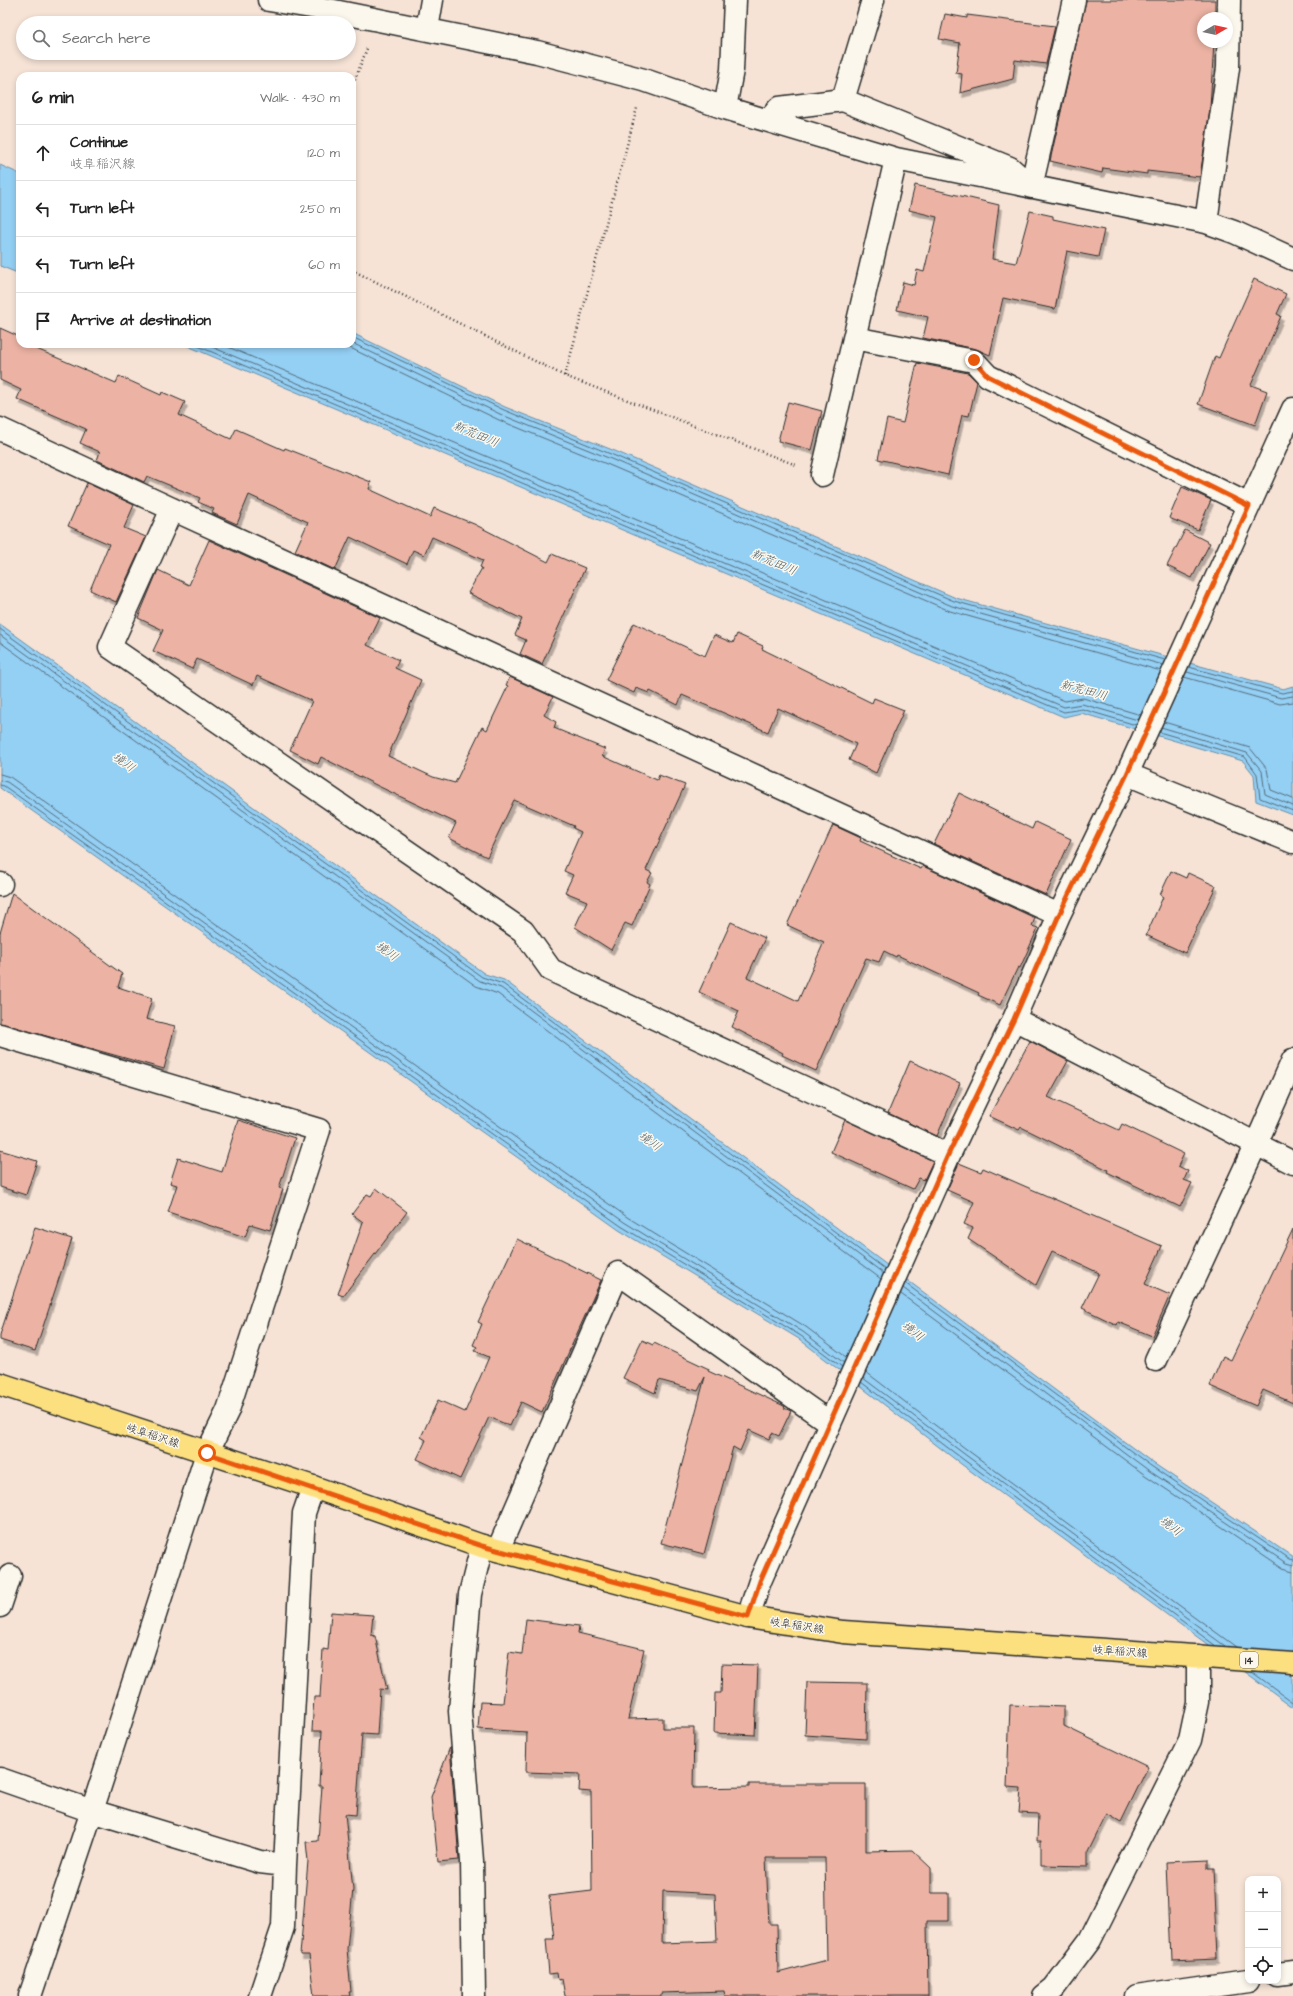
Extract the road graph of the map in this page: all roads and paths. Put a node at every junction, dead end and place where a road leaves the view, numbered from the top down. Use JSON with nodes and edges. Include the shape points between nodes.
{"nodes":[{"id":1,"x":269,"y":0,"type":"edge"},
{"id":2,"x":432,"y":0,"type":"edge"},
{"id":3,"x":735,"y":0,"type":"edge"},
{"id":4,"x":873,"y":0,"type":"edge"},
{"id":5,"x":1074,"y":0,"type":"edge"},
{"id":6,"x":1229,"y":0,"type":"edge"},
{"id":7,"x":378,"y":19,"type":"junction"},
{"id":8,"x":427,"y":29,"type":"junction"},
{"id":9,"x":356,"y":77,"type":"edge"},
{"id":10,"x":644,"y":80,"type":"junction"},
{"id":11,"x":843,"y":100,"type":"junction"},
{"id":12,"x":725,"y":108,"type":"junction"},
{"id":13,"x":769,"y":120,"type":"junction"},
{"id":14,"x":896,"y":159,"type":"junction"},
{"id":15,"x":1031,"y":187,"type":"junction"},
{"id":16,"x":1206,"y":222,"type":"junction"},
{"id":17,"x":1293,"y":259,"type":"edge"},
{"id":18,"x":356,"y":272,"type":"edge"},
{"id":19,"x":854,"y":338,"type":"junction"},
{"id":20,"x":565,"y":376,"type":"junction"},
{"id":21,"x":1293,"y":409,"type":"edge"},
{"id":22,"x":0,"y":429,"type":"edge"},
{"id":23,"x":822,"y":475,"type":"joint"},
{"id":24,"x":1249,"y":506,"type":"junction"},
{"id":25,"x":172,"y":509,"type":"junction"},
{"id":26,"x":1131,"y":765,"type":"junction"},
{"id":27,"x":1293,"y":842,"type":"edge"},
{"id":28,"x":1059,"y":915,"type":"junction"},
{"id":29,"x":1014,"y":1019,"type":"junction"},
{"id":30,"x":0,"y":1035,"type":"edge"},
{"id":31,"x":1293,"y":1060,"type":"edge"},
{"id":32,"x":1256,"y":1144,"type":"junction"},
{"id":33,"x":948,"y":1155,"type":"junction"},
{"id":34,"x":1293,"y":1164,"type":"edge"},
{"id":35,"x":1156,"y":1360,"type":"dead end"},
{"id":36,"x":0,"y":1384,"type":"edge"},
{"id":37,"x":832,"y":1418,"type":"junction"},
{"id":38,"x":207,"y":1453,"type":"junction"},
{"id":39,"x":313,"y":1487,"type":"junction"},
{"id":40,"x":490,"y":1548,"type":"junction"},
{"id":41,"x":10,"y":1576,"type":"dead end"},
{"id":42,"x":0,"y":1606,"type":"edge"},
{"id":43,"x":748,"y":1617,"type":"junction"},
{"id":44,"x":1201,"y":1657,"type":"junction"},
{"id":45,"x":1293,"y":1663,"type":"edge"},
{"id":46,"x":0,"y":1779,"type":"edge"},
{"id":47,"x":92,"y":1811,"type":"junction"},
{"id":48,"x":285,"y":1865,"type":"junction"},
{"id":49,"x":1293,"y":1973,"type":"edge"},
{"id":50,"x":1281,"y":1975,"type":"edge"},
{"id":51,"x":1242,"y":1986,"type":"edge"},
{"id":52,"x":1057,"y":1994,"type":"edge"},
{"id":53,"x":1148,"y":1995,"type":"edge"},
{"id":54,"x":30,"y":1996,"type":"edge"},
{"id":55,"x":260,"y":1996,"type":"edge"},
{"id":56,"x":474,"y":1996,"type":"edge"}],
"edges":[{"from":1,"to":7,"type":"street"},
{"from":2,"to":8,"type":"street"},
{"from":3,"to":12,"type":"street","via":[[732,70]]},
{"from":4,"to":11,"type":"street"},
{"from":5,"to":15,"type":"street"},
{"from":6,"to":16,"type":"street","via":[[1228,68]]},
{"from":7,"to":8,"type":"street"},
{"from":7,"to":9,"type":"path"},
{"from":8,"to":10,"type":"street","via":[[537,52]]},
{"from":10,"to":12,"type":"street"},
{"from":10,"to":20,"type":"path"},
{"from":11,"to":13,"type":"street","via":[[779,108]]},
{"from":11,"to":15,"type":"street","via":[[1010,168]]},
{"from":12,"to":13,"type":"street"},
{"from":13,"to":14,"type":"street"},
{"from":14,"to":15,"type":"street"},
{"from":14,"to":19,"type":"street"},
{"from":15,"to":16,"type":"street"},
{"from":16,"to":17,"type":"street"},
{"from":18,"to":20,"type":"path"},
{"from":19,"to":23,"type":"street"},
{"from":19,"to":24,"type":"street","via":[[974,360],[988,376]]},
{"from":20,"to":23,"type":"path"},
{"from":21,"to":24,"type":"street"},
{"from":22,"to":25,"type":"street"},
{"from":24,"to":26,"type":"street"},
{"from":25,"to":28,"type":"street"},
{"from":25,"to":33,"type":"street","via":[[110,647],[523,931],[551,970]]},
{"from":26,"to":27,"type":"street"},
{"from":26,"to":28,"type":"street"},
{"from":28,"to":29,"type":"street"},
{"from":29,"to":32,"type":"street"},
{"from":29,"to":33,"type":"street"},
{"from":30,"to":38,"type":"street","via":[[320,1130],[228,1410]]},
{"from":31,"to":32,"type":"street"},
{"from":32,"to":34,"type":"street"},
{"from":32,"to":35,"type":"street"},
{"from":33,"to":37,"type":"street"},
{"from":36,"to":38,"type":"main road","name":"岐阜稲沢線","number":"14"},
{"from":37,"to":40,"type":"street","via":[[618,1273]]},
{"from":37,"to":43,"type":"street","via":[[760,1581]]},
{"from":38,"to":39,"type":"main road","name":"岐阜稲沢線","number":"14"},
{"from":38,"to":47,"type":"street"},
{"from":39,"to":40,"type":"main road","name":"岐阜稲沢線","number":"14"},
{"from":39,"to":48,"type":"street","via":[[304,1513]]},
{"from":40,"to":43,"type":"main road","name":"岐阜稲沢線","number":"14"},
{"from":40,"to":56,"type":"street","via":[[470,1594],[460,1711],[472,1861]]},
{"from":41,"to":42,"type":"street"},
{"from":43,"to":44,"type":"main road","name":"岐阜稲沢線","number":"14","via":[[843,1632]]},
{"from":44,"to":45,"type":"main road","name":"岐阜稲沢線","number":"14"},
{"from":44,"to":52,"type":"street","via":[[1198,1702],[1190,1740],[1090,1940]]},
{"from":46,"to":47,"type":"street"},
{"from":47,"to":48,"type":"street","via":[[260,1862]]},
{"from":47,"to":54,"type":"street"},
{"from":48,"to":55,"type":"street","via":[[282,1927]]},
{"from":49,"to":50,"type":"street"},
{"from":51,"to":53,"type":"street"}]}
